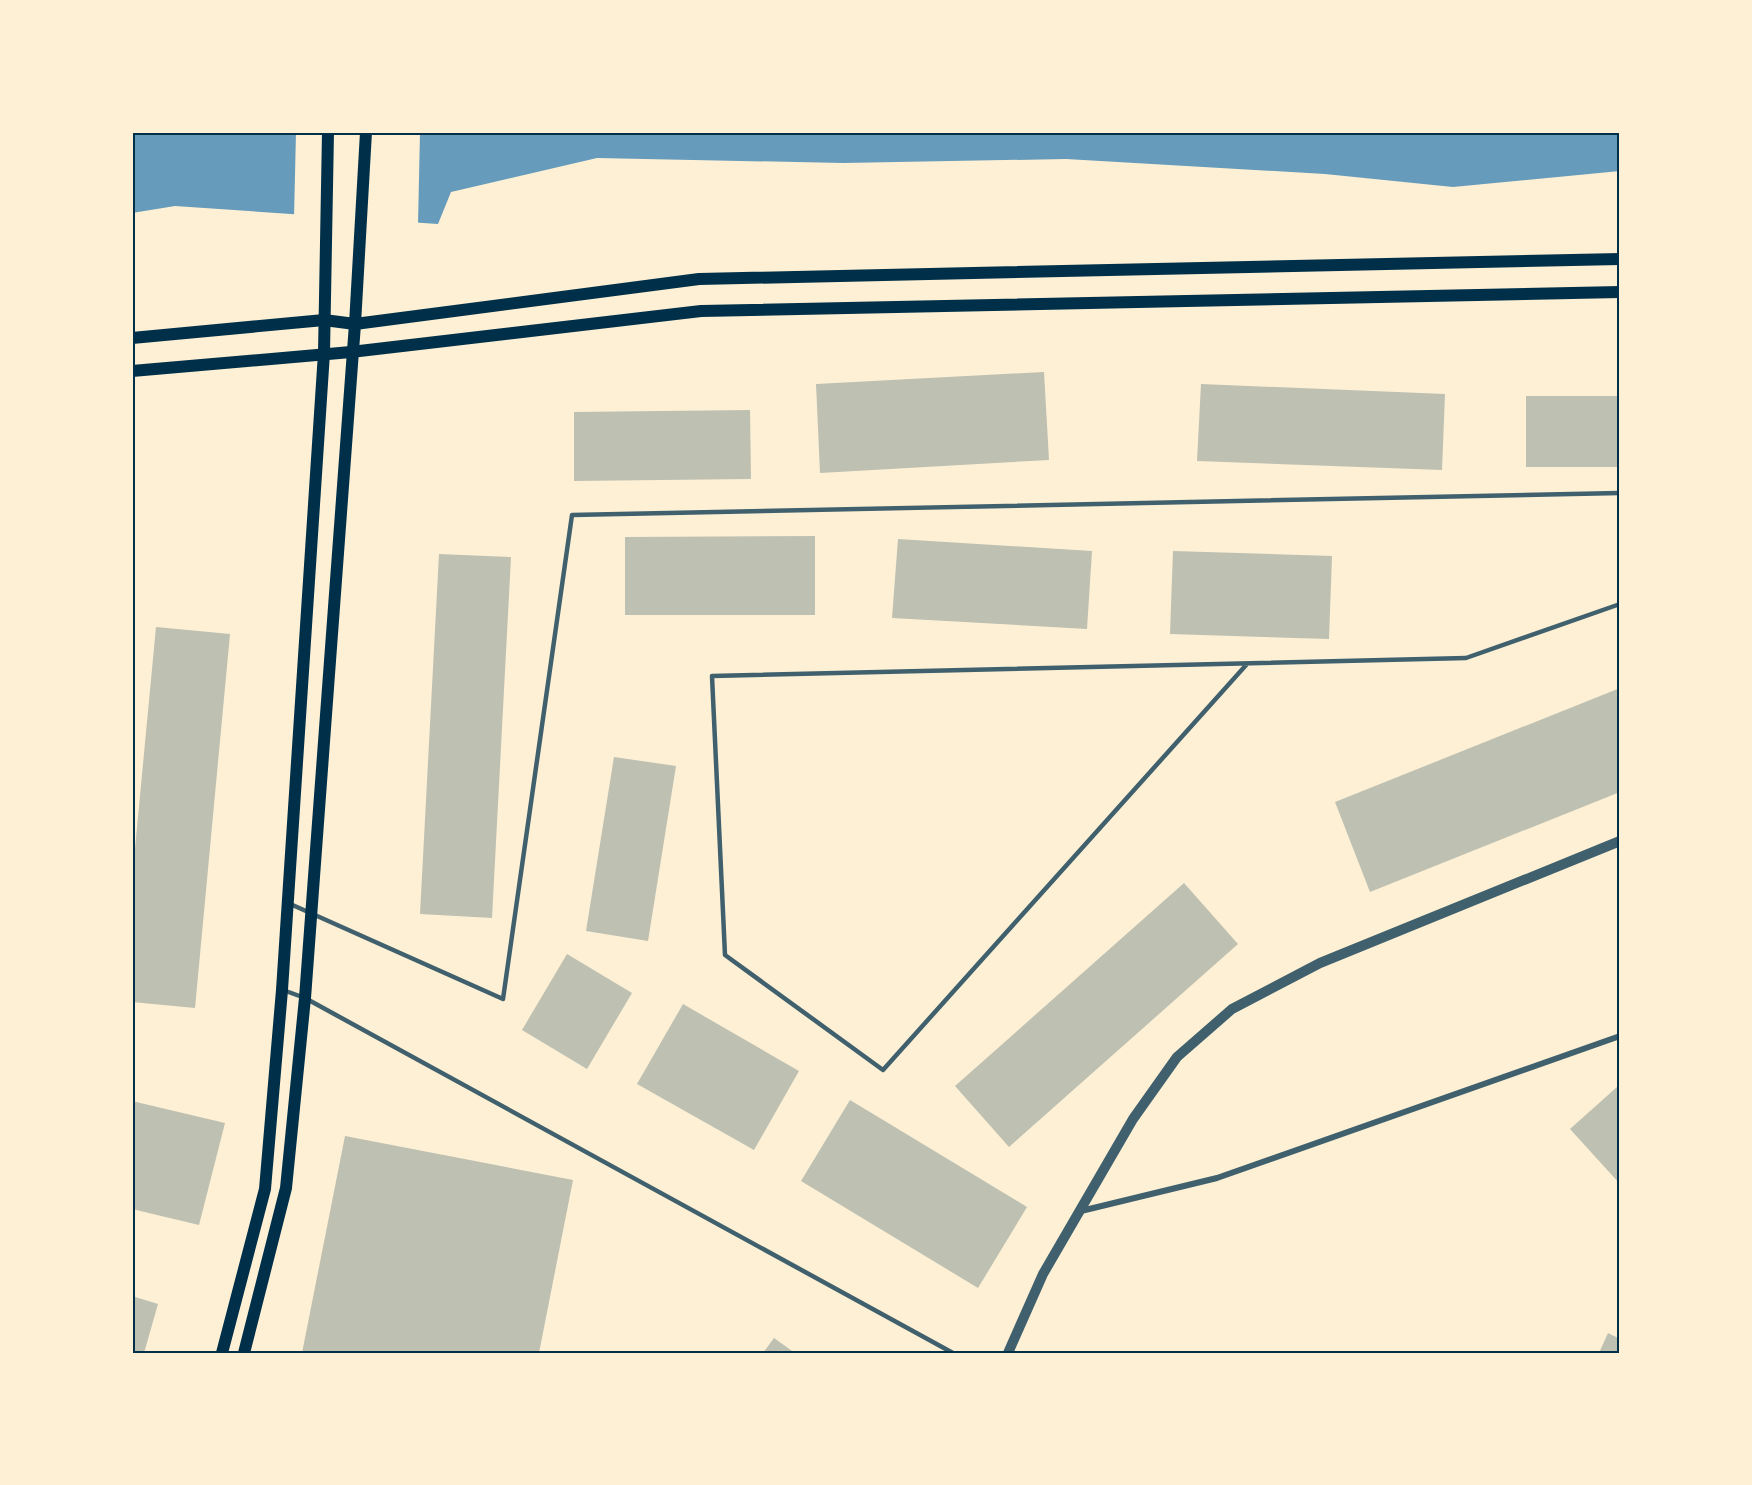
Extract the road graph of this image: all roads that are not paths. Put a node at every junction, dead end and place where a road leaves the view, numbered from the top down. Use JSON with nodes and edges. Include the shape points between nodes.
{"nodes":[{"id":1,"x":328,"y":132,"type":"edge"},
{"id":2,"x":366,"y":132,"type":"edge"},
{"id":3,"x":1620,"y":259,"type":"edge"},
{"id":4,"x":1620,"y":292,"type":"edge"},
{"id":5,"x":324,"y":320,"type":"junction"},
{"id":6,"x":355,"y":324,"type":"junction"},
{"id":7,"x":132,"y":338,"type":"edge"},
{"id":8,"x":351,"y":352,"type":"junction"},
{"id":9,"x":324,"y":353,"type":"junction"},
{"id":10,"x":132,"y":371,"type":"edge"},
{"id":11,"x":1620,"y":493,"type":"edge"},
{"id":12,"x":1620,"y":604,"type":"edge"},
{"id":13,"x":1247,"y":664,"type":"junction"},
{"id":14,"x":1620,"y":841,"type":"edge"},
{"id":15,"x":288,"y":903,"type":"junction"},
{"id":16,"x":311,"y":915,"type":"junction"},
{"id":17,"x":282,"y":990,"type":"junction"},
{"id":18,"x":305,"y":998,"type":"junction"},
{"id":19,"x":1620,"y":1036,"type":"edge"},
{"id":20,"x":1081,"y":1211,"type":"junction"},
{"id":21,"x":222,"y":1353,"type":"edge"},
{"id":22,"x":243,"y":1353,"type":"edge"},
{"id":23,"x":953,"y":1353,"type":"edge"},
{"id":24,"x":1008,"y":1353,"type":"edge"}],
"edges":[{"from":1,"to":5,"type":"main road"},
{"from":2,"to":6,"type":"main road"},
{"from":3,"to":6,"type":"main road","via":[[699,279]]},
{"from":4,"to":8,"type":"main road","via":[[701,311]]},
{"from":5,"to":6,"type":"main road"},
{"from":5,"to":7,"type":"main road"},
{"from":5,"to":9,"type":"main road"},
{"from":6,"to":8,"type":"main road"},
{"from":8,"to":9,"type":"main road"},
{"from":8,"to":16,"type":"main road"},
{"from":9,"to":10,"type":"main road"},
{"from":9,"to":15,"type":"main road"},
{"from":11,"to":16,"type":"lane","via":[[572,515],[503,999]]},
{"from":12,"to":13,"type":"lane","via":[[1466,658]]},
{"from":13,"to":13,"type":"lane","via":[[712,676],[725,955],[883,1070]]},
{"from":14,"to":20,"type":"street","via":[[1320,963],[1232,1009],[1177,1057],[1134,1119]]},
{"from":15,"to":16,"type":"lane"},
{"from":15,"to":17,"type":"main road"},
{"from":16,"to":18,"type":"main road"},
{"from":17,"to":18,"type":"lane"},
{"from":17,"to":21,"type":"main road","via":[[265,1189]]},
{"from":18,"to":22,"type":"main road","via":[[286,1188]]},
{"from":18,"to":23,"type":"lane"},
{"from":19,"to":20,"type":"street","via":[[1217,1178]]},
{"from":20,"to":24,"type":"street","via":[[1043,1274]]}]}
